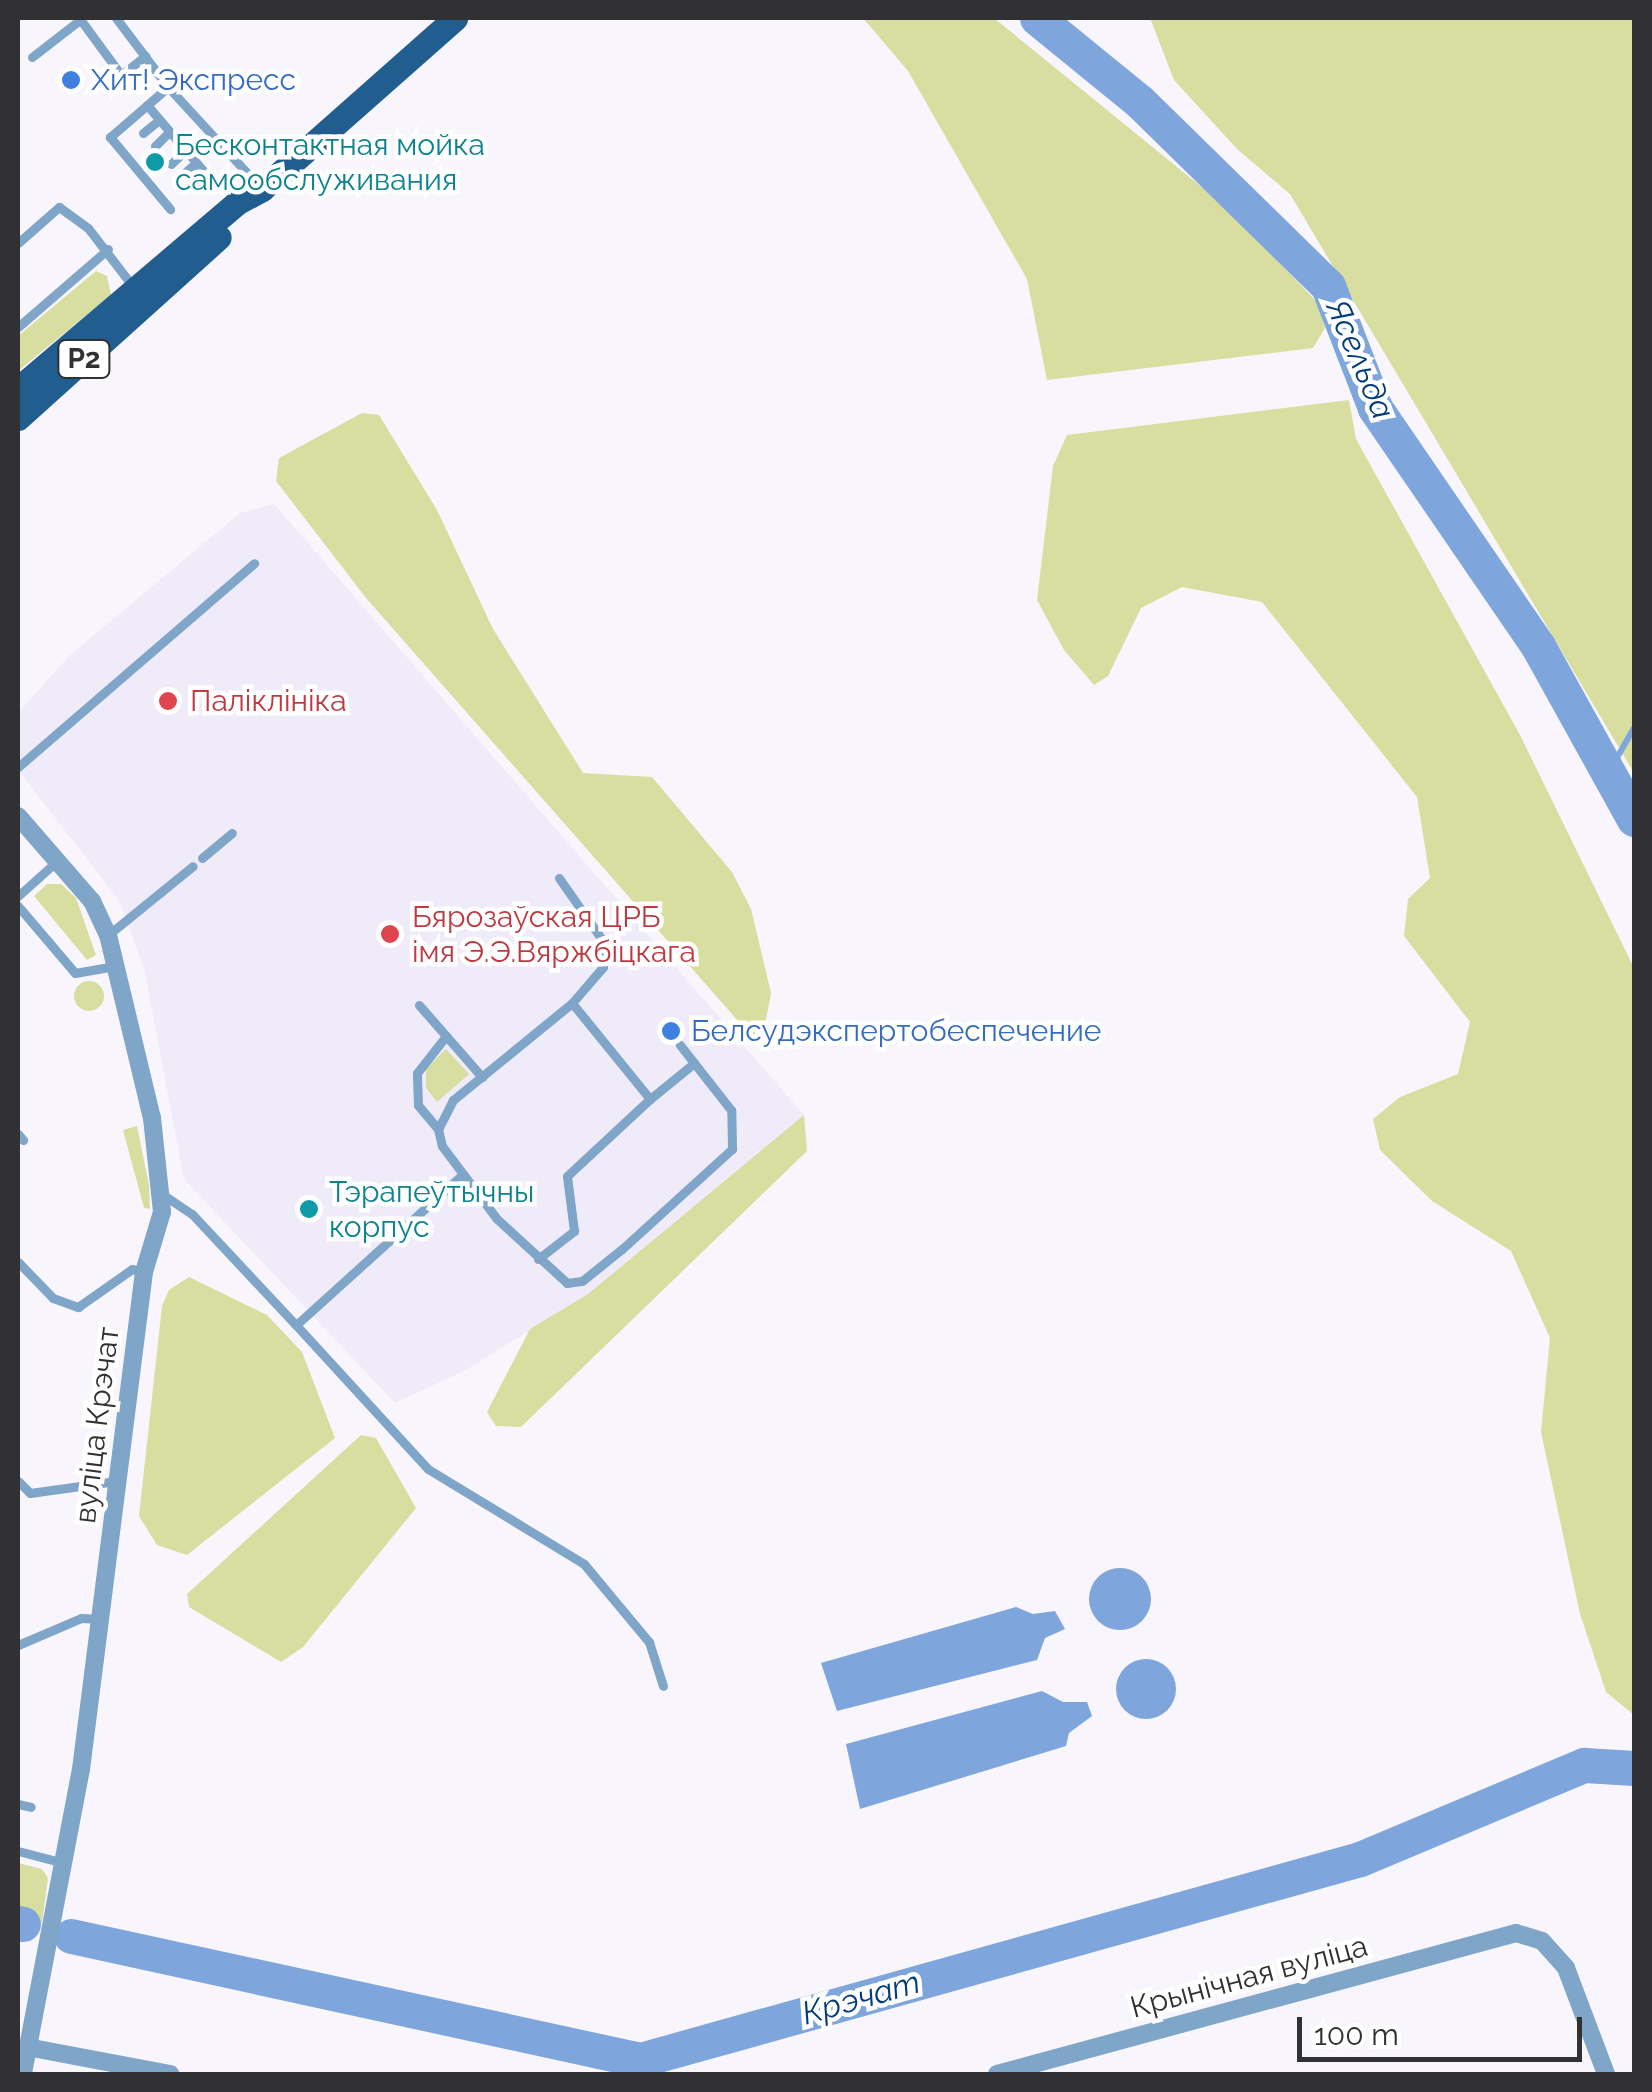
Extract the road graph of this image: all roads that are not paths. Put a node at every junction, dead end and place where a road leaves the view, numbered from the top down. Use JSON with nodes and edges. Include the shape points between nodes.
{"nodes":[{"id":1,"x":81,"y":18,"type":"edge"},
{"id":2,"x":117,"y":18,"type":"edge"},
{"id":3,"x":455,"y":18,"type":"edge"},
{"id":4,"x":145,"y":56,"type":"junction"},
{"id":5,"x":32,"y":57,"type":"dead end"},
{"id":6,"x":168,"y":87,"type":"junction"},
{"id":7,"x":147,"y":105,"type":"junction"},
{"id":8,"x":158,"y":120,"type":"junction"},
{"id":9,"x":169,"y":132,"type":"junction"},
{"id":10,"x":144,"y":133,"type":"dead end"},
{"id":11,"x":155,"y":146,"type":"dead end"},
{"id":12,"x":185,"y":151,"type":"junction"},
{"id":13,"x":196,"y":163,"type":"junction"},
{"id":14,"x":171,"y":164,"type":"dead end"},
{"id":15,"x":206,"y":174,"type":"dead end"},
{"id":16,"x":181,"y":176,"type":"dead end"},
{"id":17,"x":262,"y":189,"type":"junction"},
{"id":18,"x":170,"y":208,"type":"dead end"},
{"id":19,"x":18,"y":244,"type":"edge"},
{"id":20,"x":108,"y":250,"type":"junction"},
{"id":21,"x":140,"y":296,"type":"junction"},
{"id":22,"x":18,"y":327,"type":"edge"},
{"id":23,"x":19,"y":408,"type":"edge"},
{"id":24,"x":254,"y":564,"type":"dead end"},
{"id":25,"x":18,"y":768,"type":"edge"},
{"id":26,"x":18,"y":816,"type":"edge"},
{"id":27,"x":232,"y":833,"type":"dead end"},
{"id":28,"x":202,"y":858,"type":"dead end"},
{"id":29,"x":58,"y":861,"type":"junction"},
{"id":30,"x":192,"y":866,"type":"dead end"},
{"id":31,"x":559,"y":878,"type":"dead end"},
{"id":32,"x":18,"y":879,"type":"edge"},
{"id":33,"x":26,"y":888,"type":"junction"},
{"id":34,"x":18,"y":896,"type":"edge"},
{"id":35,"x":18,"y":906,"type":"edge"},
{"id":36,"x":108,"y":935,"type":"junction"},
{"id":37,"x":113,"y":966,"type":"junction"},
{"id":38,"x":572,"y":1002,"type":"junction"},
{"id":39,"x":420,"y":1006,"type":"dead end"},
{"id":40,"x":446,"y":1036,"type":"junction"},
{"id":41,"x":680,"y":1045,"type":"dead end"},
{"id":42,"x":694,"y":1063,"type":"junction"},
{"id":43,"x":482,"y":1077,"type":"junction"},
{"id":44,"x":650,"y":1099,"type":"junction"},
{"id":45,"x":438,"y":1129,"type":"junction"},
{"id":46,"x":464,"y":1174,"type":"junction"},
{"id":47,"x":162,"y":1194,"type":"junction"},
{"id":48,"x":538,"y":1260,"type":"junction"},
{"id":49,"x":18,"y":1262,"type":"edge"},
{"id":50,"x":144,"y":1272,"type":"junction"},
{"id":51,"x":296,"y":1324,"type":"junction"},
{"id":52,"x":18,"y":1480,"type":"edge"},
{"id":53,"x":116,"y":1480,"type":"junction"},
{"id":54,"x":103,"y":1619,"type":"junction"},
{"id":55,"x":18,"y":1646,"type":"edge"},
{"id":56,"x":663,"y":1686,"type":"dead end"},
{"id":57,"x":18,"y":1804,"type":"edge"},
{"id":58,"x":31,"y":1807,"type":"dead end"},
{"id":59,"x":18,"y":1851,"type":"edge"},
{"id":60,"x":64,"y":1863,"type":"junction"},
{"id":61,"x":27,"y":2047,"type":"junction"},
{"id":62,"x":23,"y":2074,"type":"edge"},
{"id":63,"x":170,"y":2074,"type":"edge"},
{"id":64,"x":996,"y":2074,"type":"edge"},
{"id":65,"x":1606,"y":2074,"type":"edge"}],
"edges":[{"from":1,"to":4,"type":"lane","via":[[121,75]]},
{"from":1,"to":5,"type":"lane"},
{"from":2,"to":4,"type":"lane"},
{"from":3,"to":17,"type":"main road","number":"Р2"},
{"from":4,"to":6,"type":"lane"},
{"from":6,"to":7,"type":"lane"},
{"from":6,"to":17,"type":"lane"},
{"from":7,"to":8,"type":"lane"},
{"from":7,"to":18,"type":"lane","via":[[110,137]]},
{"from":8,"to":9,"type":"lane"},
{"from":8,"to":10,"type":"lane"},
{"from":9,"to":11,"type":"lane"},
{"from":9,"to":12,"type":"lane"},
{"from":12,"to":13,"type":"lane"},
{"from":12,"to":14,"type":"lane"},
{"from":13,"to":15,"type":"lane"},
{"from":13,"to":16,"type":"lane"},
{"from":17,"to":21,"type":"main road","number":"Р2","via":[[246,214]]},
{"from":19,"to":20,"type":"lane","via":[[58,207]]},
{"from":20,"to":21,"type":"lane"},
{"from":20,"to":22,"type":"lane"},
{"from":21,"to":23,"type":"main road","number":"Р2"},
{"from":24,"to":25,"type":"lane"},
{"from":26,"to":29,"type":"street","name":"вуліца Крэчат"},
{"from":27,"to":28,"type":"lane"},
{"from":29,"to":33,"type":"lane"},
{"from":29,"to":36,"type":"street","name":"вуліца Крэчат","via":[[92,902]]},
{"from":30,"to":36,"type":"lane"},
{"from":31,"to":38,"type":"lane","via":[[600,938],[603,967]]},
{"from":32,"to":33,"type":"lane"},
{"from":33,"to":34,"type":"lane"},
{"from":35,"to":37,"type":"lane","via":[[75,973]]},
{"from":36,"to":37,"type":"street","name":"вуліца Крэчат"},
{"from":37,"to":47,"type":"street","name":"вуліца Крэчат","via":[[152,1118]]},
{"from":38,"to":43,"type":"lane"},
{"from":38,"to":44,"type":"lane"},
{"from":39,"to":40,"type":"lane"},
{"from":40,"to":43,"type":"lane"},
{"from":40,"to":45,"type":"lane","via":[[416,1073],[418,1105]]},
{"from":41,"to":42,"type":"lane"},
{"from":42,"to":44,"type":"lane"},
{"from":42,"to":48,"type":"lane","via":[[731,1110],[732,1148],[582,1281],[568,1283]]},
{"from":43,"to":45,"type":"lane","via":[[454,1100]]},
{"from":44,"to":48,"type":"lane","via":[[567,1176],[574,1231]]},
{"from":45,"to":46,"type":"lane"},
{"from":46,"to":48,"type":"lane"},
{"from":46,"to":51,"type":"lane"},
{"from":47,"to":50,"type":"street","name":"вуліца Крэчат"},
{"from":47,"to":51,"type":"lane","via":[[192,1214]]},
{"from":49,"to":50,"type":"lane","via":[[53,1298],[78,1307],[132,1268]]},
{"from":50,"to":53,"type":"street","name":"вуліца Крэчат"},
{"from":51,"to":56,"type":"lane","via":[[428,1470],[584,1564],[649,1642]]},
{"from":52,"to":53,"type":"lane","via":[[30,1494]]},
{"from":53,"to":54,"type":"street","name":"вуліца Крэчат"},
{"from":54,"to":55,"type":"lane","via":[[81,1618]]},
{"from":54,"to":60,"type":"street","name":"вуліца Крэчат"},
{"from":57,"to":58,"type":"lane"},
{"from":59,"to":60,"type":"lane"},
{"from":60,"to":61,"type":"street","name":"вуліца Крэчат"},
{"from":61,"to":62,"type":"street","name":"вуліца Крэчат"},
{"from":61,"to":63,"type":"street"},
{"from":64,"to":65,"type":"street","name":"Крынічная вуліца","via":[[1516,1933],[1542,1941],[1566,1968]]}]}
